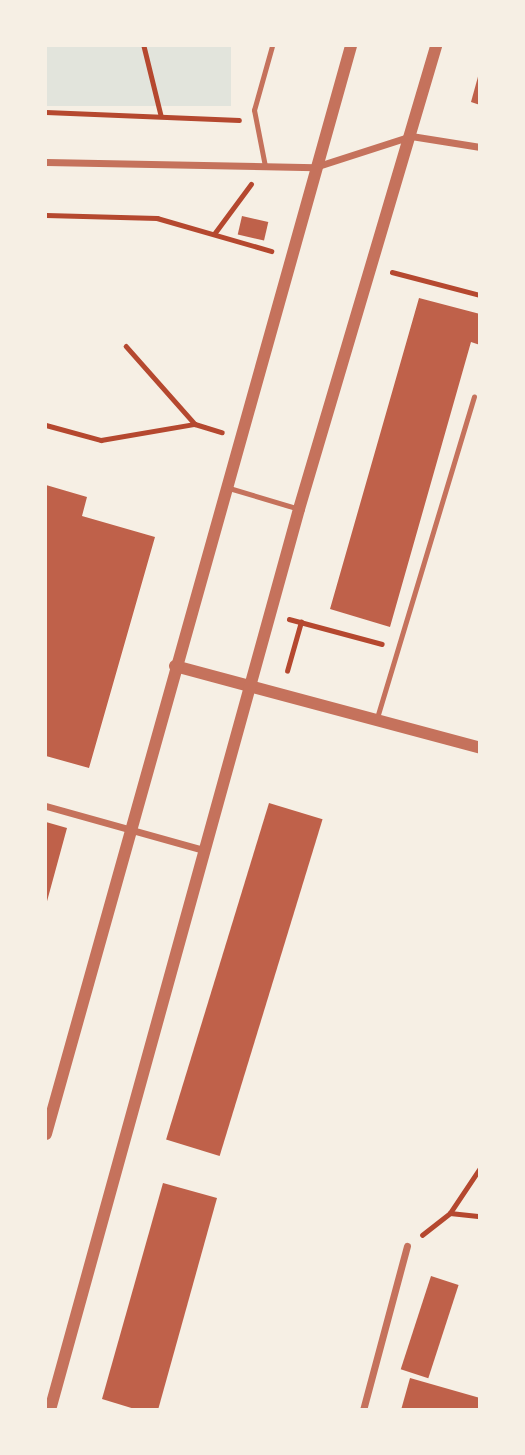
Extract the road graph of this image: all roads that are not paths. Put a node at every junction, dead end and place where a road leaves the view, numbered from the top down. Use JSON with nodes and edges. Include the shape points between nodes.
{"nodes":[{"id":1,"x":272,"y":46,"type":"edge"},
{"id":2,"x":351,"y":46,"type":"edge"},
{"id":3,"x":436,"y":46,"type":"edge"},
{"id":4,"x":411,"y":136,"type":"junction"},
{"id":5,"x":480,"y":147,"type":"edge"},
{"id":6,"x":46,"y":162,"type":"edge"},
{"id":7,"x":265,"y":166,"type":"junction"},
{"id":8,"x":315,"y":167,"type":"junction"},
{"id":9,"x":474,"y":396,"type":"dead end"},
{"id":10,"x":226,"y":487,"type":"junction"},
{"id":11,"x":299,"y":509,"type":"junction"},
{"id":12,"x":175,"y":666,"type":"junction"},
{"id":13,"x":250,"y":687,"type":"junction"},
{"id":14,"x":375,"y":722,"type":"junction"},
{"id":15,"x":480,"y":748,"type":"edge"},
{"id":16,"x":46,"y":806,"type":"edge"},
{"id":17,"x":130,"y":830,"type":"junction"},
{"id":18,"x":204,"y":850,"type":"junction"},
{"id":19,"x":46,"y":1134,"type":"edge"},
{"id":20,"x":408,"y":1246,"type":"road end"},
{"id":21,"x":50,"y":1409,"type":"edge"},
{"id":22,"x":363,"y":1409,"type":"edge"}],
"edges":[{"from":1,"to":7,"type":"lane","via":[[254,110]]},
{"from":2,"to":8,"type":"street"},
{"from":3,"to":4,"type":"street"},
{"from":4,"to":5,"type":"street"},
{"from":4,"to":8,"type":"street"},
{"from":4,"to":11,"type":"street"},
{"from":6,"to":7,"type":"street"},
{"from":7,"to":8,"type":"street"},
{"from":8,"to":10,"type":"street"},
{"from":9,"to":14,"type":"lane"},
{"from":10,"to":11,"type":"lane"},
{"from":10,"to":12,"type":"street"},
{"from":11,"to":13,"type":"street"},
{"from":12,"to":13,"type":"street"},
{"from":12,"to":17,"type":"street"},
{"from":13,"to":14,"type":"street"},
{"from":13,"to":18,"type":"street"},
{"from":14,"to":15,"type":"street"},
{"from":16,"to":17,"type":"street"},
{"from":17,"to":18,"type":"street"},
{"from":17,"to":19,"type":"street"},
{"from":18,"to":21,"type":"street"},
{"from":20,"to":22,"type":"street"}]}
